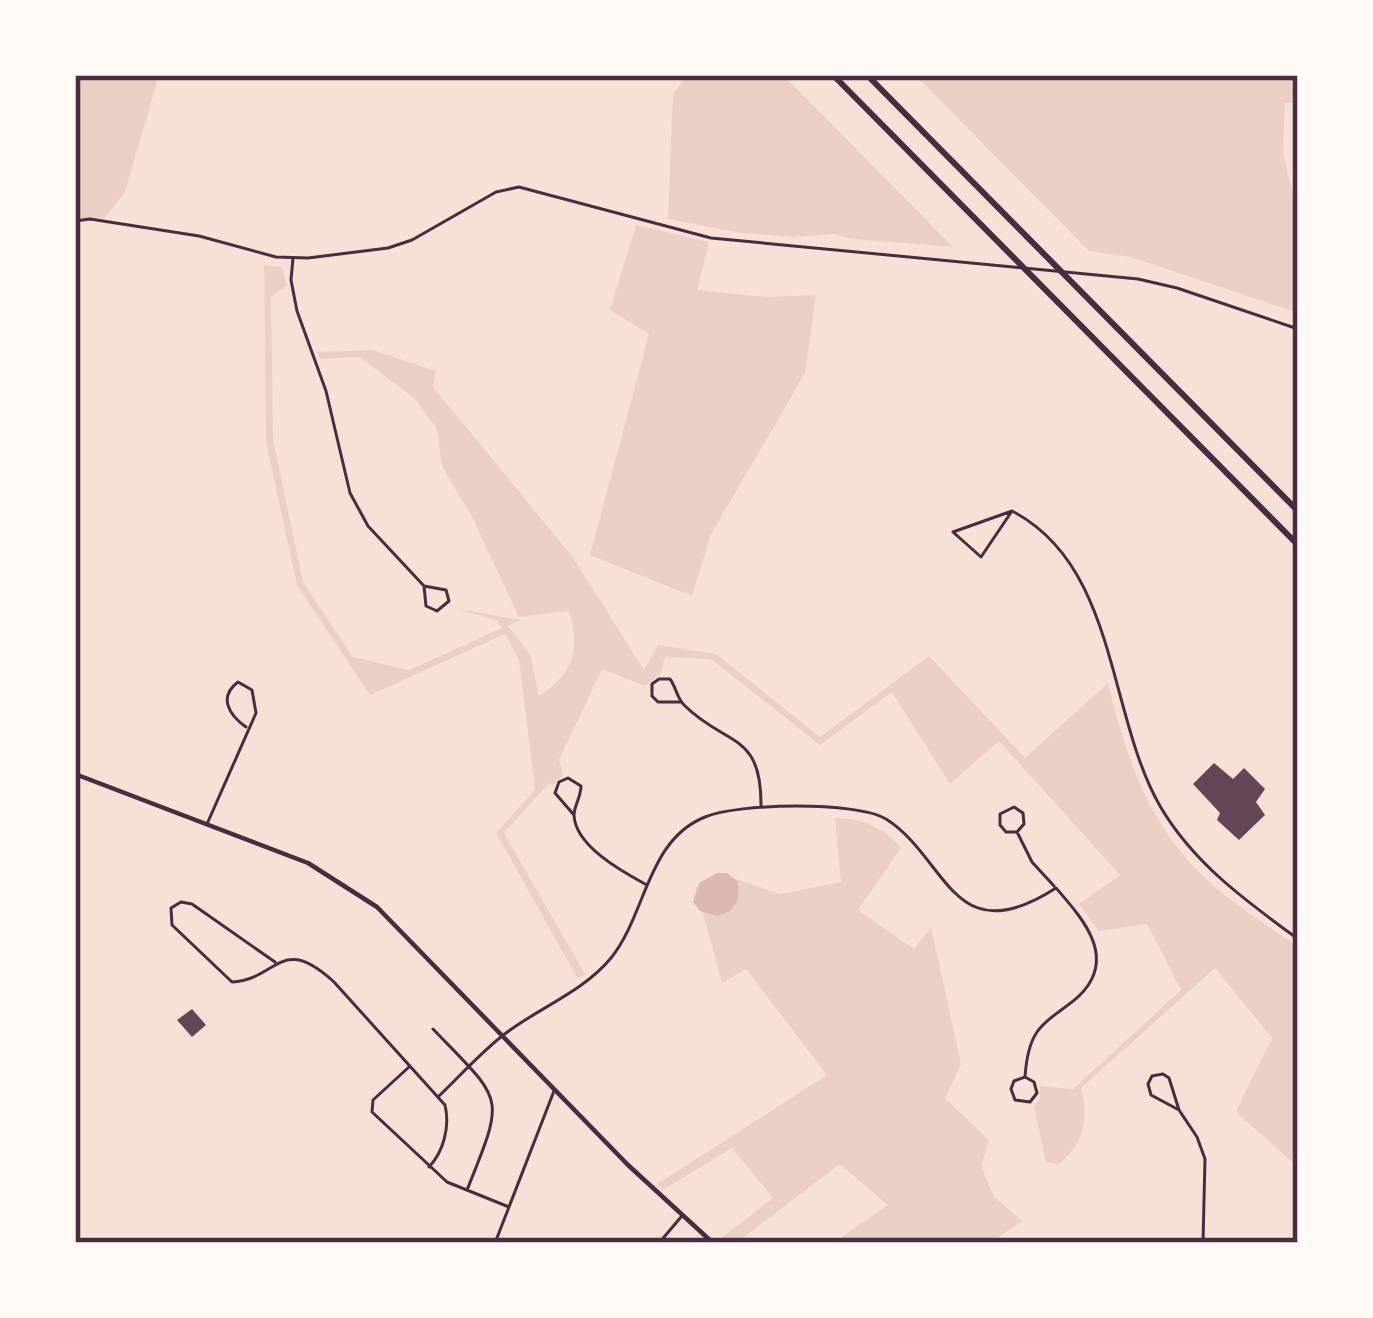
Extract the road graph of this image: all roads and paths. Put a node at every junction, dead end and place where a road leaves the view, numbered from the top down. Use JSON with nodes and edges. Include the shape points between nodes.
{"nodes":[{"id":1,"x":833,"y":75,"type":"edge"},
{"id":2,"x":867,"y":75,"type":"edge"},
{"id":3,"x":75,"y":221,"type":"edge"},
{"id":4,"x":293,"y":258,"type":"junction"},
{"id":5,"x":1298,"y":329,"type":"edge"},
{"id":6,"x":1012,"y":511,"type":"junction"},
{"id":7,"x":1298,"y":511,"type":"edge"},
{"id":8,"x":1298,"y":545,"type":"edge"},
{"id":9,"x":424,"y":586,"type":"junction"},
{"id":10,"x":680,"y":702,"type":"junction"},
{"id":11,"x":246,"y":727,"type":"junction"},
{"id":12,"x":75,"y":774,"type":"edge"},
{"id":13,"x":761,"y":809,"type":"junction"},
{"id":14,"x":574,"y":815,"type":"junction"},
{"id":15,"x":206,"y":826,"type":"junction"},
{"id":16,"x":1017,"y":832,"type":"junction"},
{"id":17,"x":647,"y":885,"type":"junction"},
{"id":18,"x":1056,"y":889,"type":"junction"},
{"id":19,"x":1298,"y":939,"type":"edge"},
{"id":20,"x":275,"y":962,"type":"junction"},
{"id":21,"x":433,"y":1029,"type":"dead end"},
{"id":22,"x":503,"y":1035,"type":"junction"},
{"id":23,"x":412,"y":1065,"type":"junction"},
{"id":24,"x":470,"y":1067,"type":"junction"},
{"id":25,"x":1024,"y":1077,"type":"junction"},
{"id":26,"x":555,"y":1089,"type":"junction"},
{"id":27,"x":439,"y":1096,"type":"junction"},
{"id":28,"x":1180,"y":1110,"type":"junction"},
{"id":29,"x":429,"y":1167,"type":"junction"},
{"id":30,"x":466,"y":1191,"type":"junction"},
{"id":31,"x":509,"y":1207,"type":"junction"},
{"id":32,"x":682,"y":1216,"type":"junction"},
{"id":33,"x":495,"y":1243,"type":"edge"},
{"id":34,"x":659,"y":1243,"type":"edge"},
{"id":35,"x":713,"y":1243,"type":"edge"},
{"id":36,"x":1203,"y":1243,"type":"edge"}],
"edges":[{"from":1,"to":8,"type":"highway"},
{"from":2,"to":7,"type":"highway"},
{"from":3,"to":4,"type":"street"},
{"from":4,"to":5,"type":"street","via":[[388,248],[519,187],[711,238],[1159,283]]},
{"from":4,"to":9,"type":"street","via":[[297,311],[355,505]]},
{"from":6,"to":6,"type":"street","via":[[981,557],[953,532],[992,518]]},
{"from":6,"to":19,"type":"street","via":[[1050,539],[1082,588],[1138,761],[1171,823],[1216,875]]},
{"from":9,"to":9,"type":"street","via":[[446,590],[445,608],[429,609]]},
{"from":10,"to":10,"type":"street","via":[[655,700],[654,682],[672,681]]},
{"from":10,"to":13,"type":"street","via":[[752,756]]},
{"from":11,"to":11,"type":"street","via":[[227,702],[238,682],[255,697]]},
{"from":11,"to":15,"type":"street"},
{"from":12,"to":15,"type":"main road"},
{"from":13,"to":17,"type":"street","via":[[691,824]]},
{"from":13,"to":18,"type":"street","via":[[872,812],[904,834],[950,892],[975,905],[1021,906]]},
{"from":14,"to":14,"type":"street","via":[[555,794],[568,778],[582,791]]},
{"from":14,"to":17,"type":"street","via":[[606,863]]},
{"from":15,"to":22,"type":"main road","via":[[347,885],[412,939]]},
{"from":16,"to":16,"type":"street","via":[[1000,826],[1009,807],[1024,816]]},
{"from":16,"to":18,"type":"street"},
{"from":17,"to":22,"type":"street","via":[[633,925],[598,972]]},
{"from":18,"to":25,"type":"street","via":[[1091,931],[1096,965],[1085,990],[1036,1033]]},
{"from":20,"to":20,"type":"street","via":[[230,981],[172,925],[170,911],[192,904]]},
{"from":20,"to":23,"type":"street","via":[[318,968]]},
{"from":21,"to":24,"type":"street"},
{"from":22,"to":24,"type":"street"},
{"from":22,"to":26,"type":"main road"},
{"from":23,"to":27,"type":"street"},
{"from":23,"to":29,"type":"street","via":[[370,1108]]},
{"from":24,"to":27,"type":"street"},
{"from":24,"to":30,"type":"street","via":[[488,1088],[494,1117]]},
{"from":25,"to":25,"type":"street","via":[[1037,1090],[1025,1103],[1011,1092]]},
{"from":26,"to":31,"type":"street"},
{"from":26,"to":32,"type":"main road"},
{"from":27,"to":29,"type":"street","via":[[447,1128]]},
{"from":28,"to":28,"type":"street","via":[[1169,1078],[1152,1076],[1151,1095]]},
{"from":28,"to":36,"type":"street","via":[[1206,1165]]},
{"from":29,"to":30,"type":"street"},
{"from":30,"to":31,"type":"street"},
{"from":31,"to":33,"type":"street"},
{"from":32,"to":34,"type":"street"},
{"from":32,"to":35,"type":"main road"}]}
